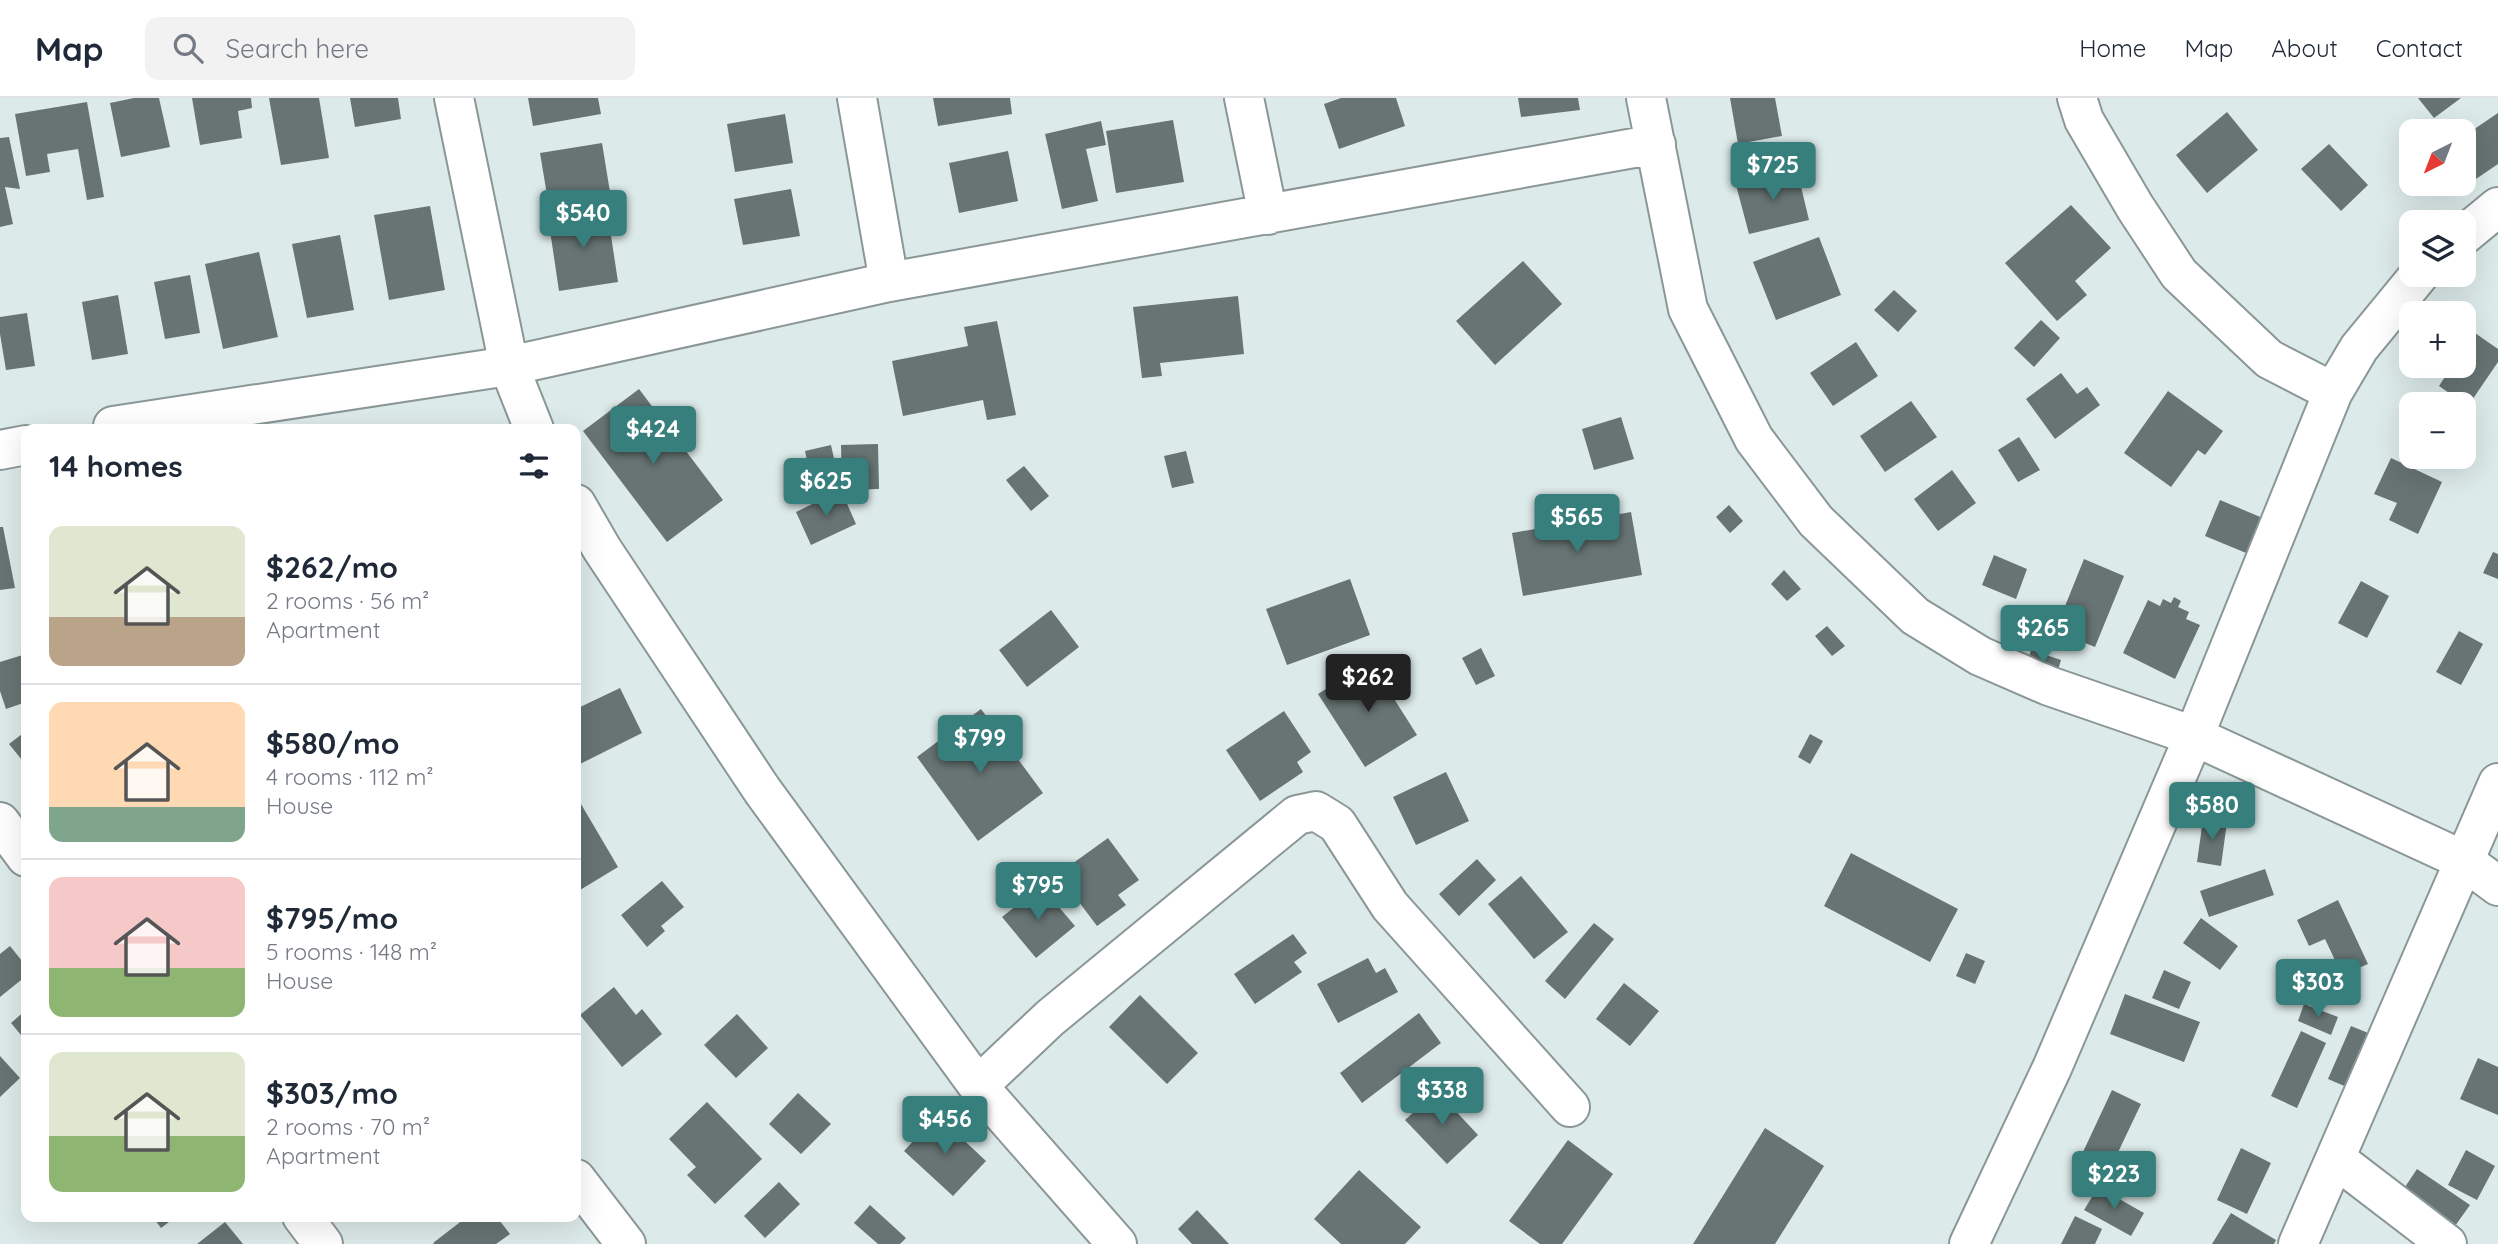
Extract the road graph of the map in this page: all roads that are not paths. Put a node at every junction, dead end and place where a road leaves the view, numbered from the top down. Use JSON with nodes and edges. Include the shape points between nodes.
{"nodes":[{"id":1,"x":454,"y":98,"type":"edge"},
{"id":2,"x":857,"y":98,"type":"edge"},
{"id":3,"x":1244,"y":98,"type":"edge"},
{"id":4,"x":1646,"y":98,"type":"edge"},
{"id":5,"x":2077,"y":98,"type":"edge"},
{"id":6,"x":1656,"y":144,"type":"junction"},
{"id":7,"x":2498,"y":207,"type":"edge"},
{"id":8,"x":1268,"y":215,"type":"junction"},
{"id":9,"x":2476,"y":224,"type":"edge"},
{"id":10,"x":889,"y":282,"type":"junction"},
{"id":11,"x":2409,"y":287,"type":"edge"},
{"id":12,"x":509,"y":366,"type":"junction"},
{"id":13,"x":2333,"y":392,"type":"junction"},
{"id":14,"x":135,"y":424,"type":"edge"},
{"id":15,"x":532,"y":424,"type":"edge"},
{"id":16,"x":21,"y":445,"type":"edge"},
{"id":17,"x":0,"y":450,"type":"edge"},
{"id":18,"x":581,"y":513,"type":"edge"},
{"id":19,"x":2194,"y":736,"type":"junction"},
{"id":20,"x":2498,"y":782,"type":"edge"},
{"id":21,"x":0,"y":822,"type":"edge"},
{"id":22,"x":21,"y":850,"type":"edge"},
{"id":23,"x":2463,"y":860,"type":"junction"},
{"id":24,"x":2498,"y":886,"type":"edge"},
{"id":25,"x":978,"y":1086,"type":"junction"},
{"id":26,"x":1570,"y":1107,"type":"dead end"},
{"id":27,"x":2336,"y":1159,"type":"junction"},
{"id":28,"x":581,"y":1186,"type":"edge"},
{"id":29,"x":306,"y":1222,"type":"edge"},
{"id":30,"x":323,"y":1244,"type":"edge"},
{"id":31,"x":626,"y":1244,"type":"edge"},
{"id":32,"x":1117,"y":1244,"type":"edge"},
{"id":33,"x":1969,"y":1244,"type":"edge"},
{"id":34,"x":2298,"y":1244,"type":"edge"},
{"id":35,"x":2447,"y":1244,"type":"edge"}],
"edges":[{"from":1,"to":12,"type":"street"},
{"from":2,"to":10,"type":"street"},
{"from":3,"to":8,"type":"street"},
{"from":4,"to":6,"type":"street"},
{"from":5,"to":13,"type":"street","via":[[2084,120],[2179,274],[2269,359]]},
{"from":6,"to":8,"type":"street"},
{"from":6,"to":19,"type":"street","via":[[1688,309],[1754,439],[1816,521],[1915,616],[1980,656],[2049,686]]},
{"from":7,"to":9,"type":"street"},
{"from":8,"to":10,"type":"street"},
{"from":10,"to":12,"type":"street"},
{"from":11,"to":13,"type":"street","via":[[2359,348]]},
{"from":12,"to":14,"type":"street"},
{"from":12,"to":15,"type":"street"},
{"from":13,"to":19,"type":"street"},
{"from":16,"to":17,"type":"street"},
{"from":18,"to":25,"type":"street","via":[[762,790]]},
{"from":19,"to":23,"type":"street"},
{"from":19,"to":33,"type":"street","via":[[2052,1068]]},
{"from":20,"to":23,"type":"street"},
{"from":21,"to":22,"type":"street"},
{"from":23,"to":24,"type":"street"},
{"from":23,"to":27,"type":"street"},
{"from":25,"to":26,"type":"street","via":[[1050,1018],[1297,815],[1316,811],[1337,824],[1390,906]]},
{"from":25,"to":32,"type":"street"},
{"from":27,"to":34,"type":"street"},
{"from":27,"to":35,"type":"street"},
{"from":28,"to":31,"type":"street"},
{"from":29,"to":30,"type":"street"}]}
